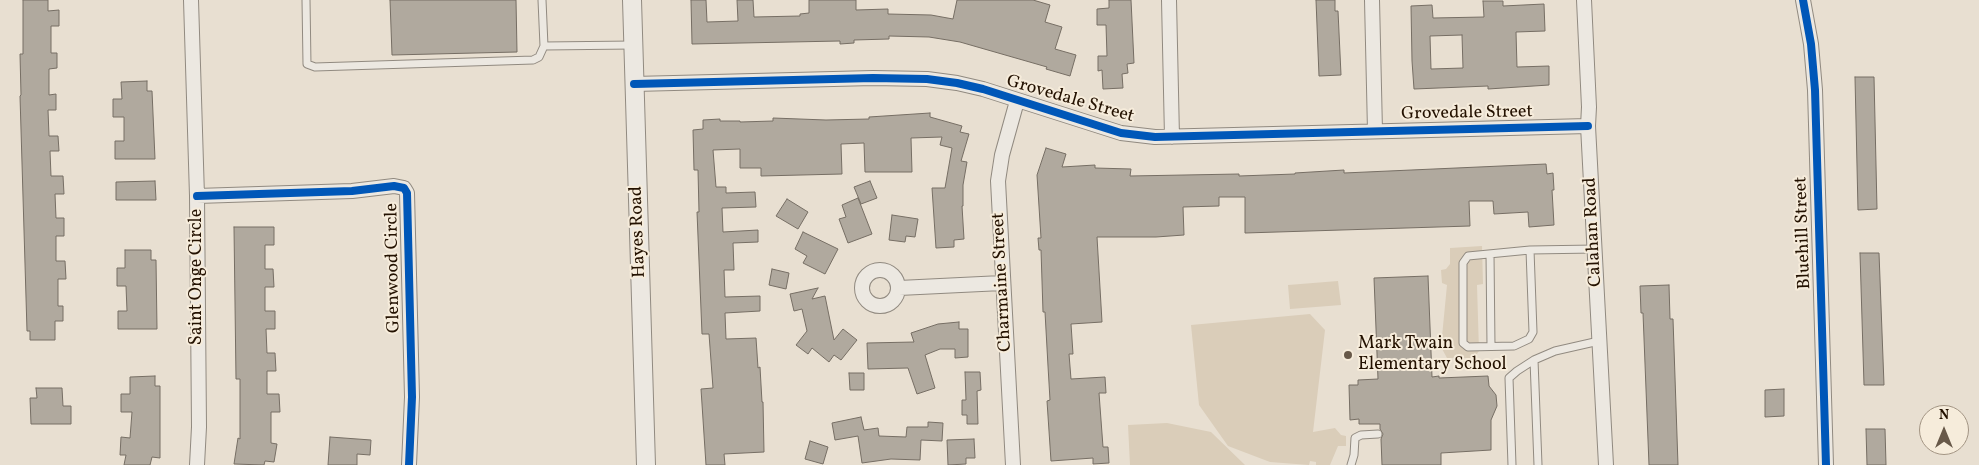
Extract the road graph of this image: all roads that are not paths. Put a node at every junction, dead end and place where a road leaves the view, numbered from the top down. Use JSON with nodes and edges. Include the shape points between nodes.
{"nodes":[{"id":1,"x":191,"y":0,"type":"edge"},
{"id":2,"x":306,"y":0,"type":"edge"},
{"id":3,"x":542,"y":0,"type":"edge"},
{"id":4,"x":632,"y":0,"type":"edge"},
{"id":5,"x":1169,"y":0,"type":"edge"},
{"id":6,"x":1372,"y":0,"type":"edge"},
{"id":7,"x":1584,"y":0,"type":"edge"},
{"id":8,"x":1804,"y":0,"type":"edge"},
{"id":9,"x":633,"y":45,"type":"junction"},
{"id":10,"x":544,"y":46,"type":"junction"},
{"id":11,"x":634,"y":84,"type":"junction"},
{"id":12,"x":1016,"y":101,"type":"junction"},
{"id":13,"x":1588,"y":126,"type":"junction"},
{"id":14,"x":1375,"y":131,"type":"junction"},
{"id":15,"x":1172,"y":137,"type":"junction"},
{"id":16,"x":197,"y":196,"type":"junction"},
{"id":17,"x":1595,"y":249,"type":"junction"},
{"id":18,"x":1530,"y":250,"type":"junction"},
{"id":19,"x":1490,"y":254,"type":"junction"},
{"id":20,"x":1002,"y":283,"type":"junction"},
{"id":21,"x":899,"y":288,"type":"dead end"},
{"id":22,"x":1599,"y":341,"type":"junction"},
{"id":23,"x":1491,"y":346,"type":"junction"},
{"id":24,"x":1534,"y":360,"type":"junction"},
{"id":25,"x":1378,"y":434,"type":"dead end"},
{"id":26,"x":196,"y":465,"type":"edge"},
{"id":27,"x":409,"y":465,"type":"edge"},
{"id":28,"x":646,"y":465,"type":"edge"},
{"id":29,"x":1013,"y":465,"type":"edge"},
{"id":30,"x":1351,"y":465,"type":"edge"},
{"id":31,"x":1512,"y":465,"type":"edge"},
{"id":32,"x":1538,"y":465,"type":"edge"},
{"id":33,"x":1606,"y":465,"type":"edge"},
{"id":34,"x":1826,"y":465,"type":"edge"}],
"edges":[{"from":1,"to":16,"type":"street","name":"Saint Onge Circle"},
{"from":2,"to":10,"type":"lane","via":[[309,66],[533,60],[539,57]]},
{"from":3,"to":10,"type":"lane"},
{"from":4,"to":9,"type":"street","name":"Hayes Road"},
{"from":5,"to":15,"type":"street"},
{"from":6,"to":14,"type":"street"},
{"from":7,"to":13,"type":"street","name":"Calahan Road"},
{"from":8,"to":34,"type":"street","name":"Bluehill Street","via":[[1815,90]]},
{"from":9,"to":10,"type":"lane"},
{"from":9,"to":11,"type":"street","name":"Hayes Road"},
{"from":11,"to":12,"type":"street","name":"Grovedale Street","via":[[908,78],[957,83]]},
{"from":11,"to":28,"type":"street","name":"Hayes Road"},
{"from":12,"to":15,"type":"street","name":"Grovedale Street","via":[[1121,133]]},
{"from":12,"to":20,"type":"street","name":"Charmaine Street","via":[[998,181]]},
{"from":13,"to":14,"type":"street","name":"Grovedale Street"},
{"from":13,"to":17,"type":"street","name":"Calahan Road"},
{"from":14,"to":15,"type":"street","name":"Grovedale Street"},
{"from":16,"to":26,"type":"street","name":"Saint Onge Circle","via":[[199,427]]},
{"from":16,"to":27,"type":"street","name":"Glenwood Circle","via":[[404,188],[407,193],[412,397]]},
{"from":17,"to":18,"type":"lane"},
{"from":17,"to":22,"type":"street","name":"Calahan Road"},
{"from":18,"to":19,"type":"lane"},
{"from":18,"to":23,"type":"lane","via":[[1533,332],[1529,339],[1514,346]]},
{"from":19,"to":23,"type":"lane"},
{"from":19,"to":23,"type":"lane","via":[[1468,256],[1463,263],[1463,343],[1468,347]]},
{"from":20,"to":21,"type":"street"},
{"from":20,"to":29,"type":"street","name":"Charmaine Street"},
{"from":22,"to":24,"type":"lane","via":[[1555,350]]},
{"from":22,"to":33,"type":"street","name":"Calahan Road"},
{"from":24,"to":31,"type":"lane","via":[[1509,378]]},
{"from":24,"to":32,"type":"lane"},
{"from":25,"to":30,"type":"lane","via":[[1355,438]]}]}
